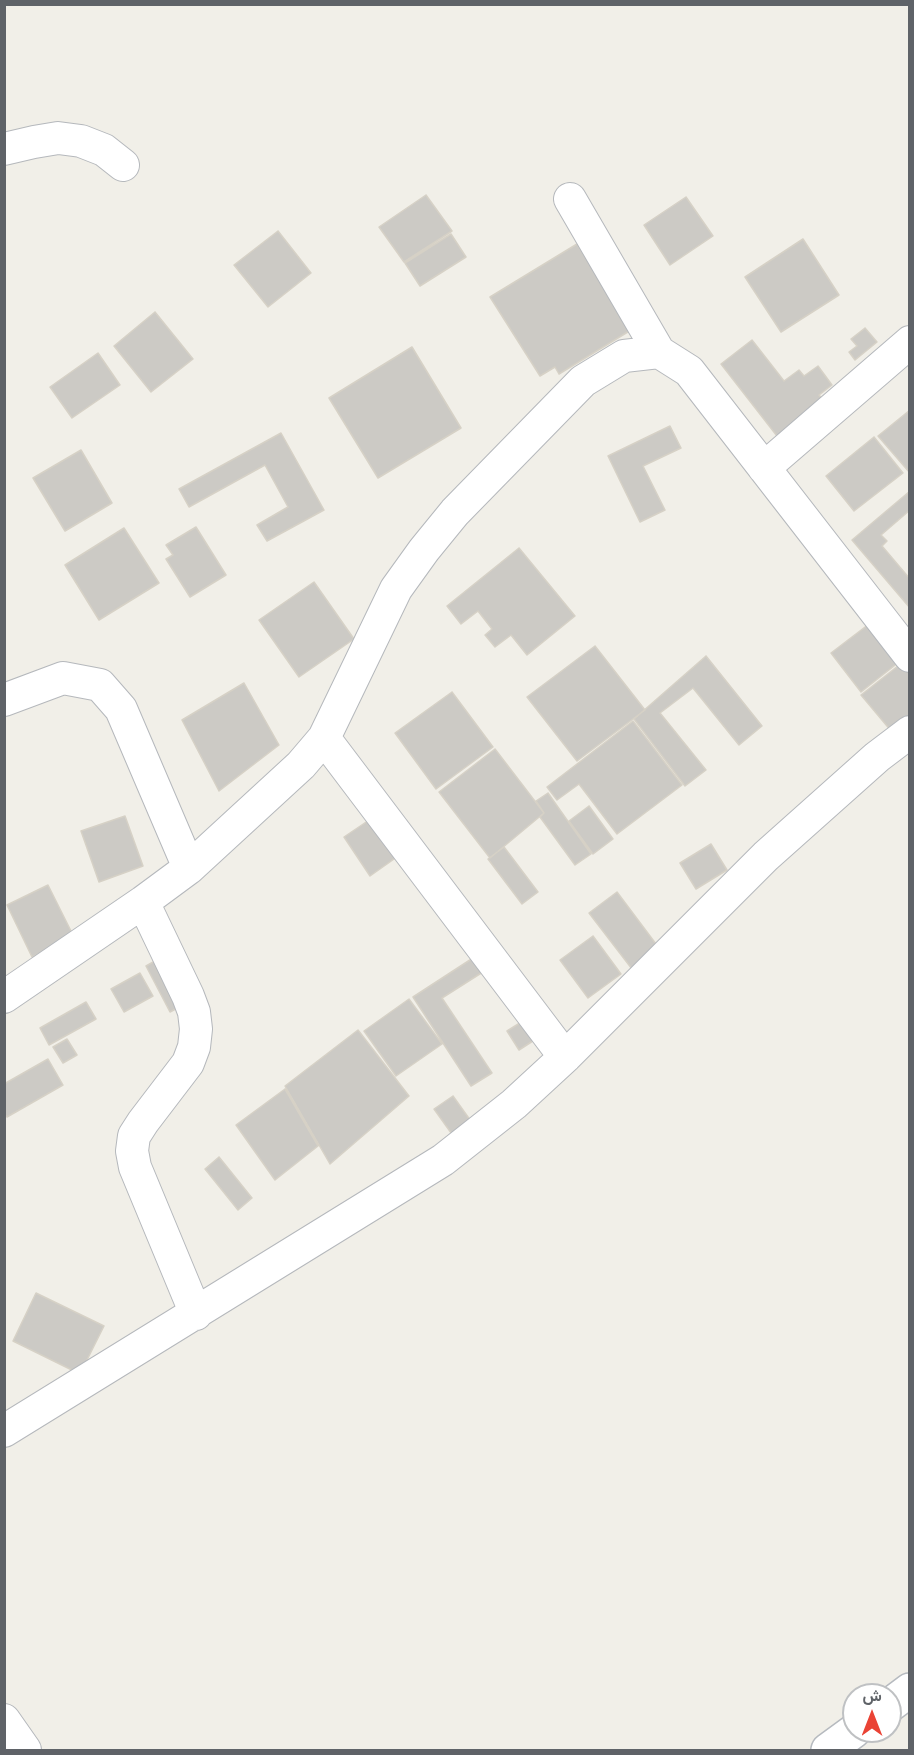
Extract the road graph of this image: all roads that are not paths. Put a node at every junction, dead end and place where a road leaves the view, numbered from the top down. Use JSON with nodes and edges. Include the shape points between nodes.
{"nodes":[{"id":1,"x":4,"y":150,"type":"edge"},
{"id":2,"x":123,"y":165,"type":"dead end"},
{"id":3,"x":570,"y":199,"type":"dead end"},
{"id":4,"x":909,"y":342,"type":"edge"},
{"id":5,"x":659,"y":352,"type":"junction"},
{"id":6,"x":764,"y":468,"type":"junction"},
{"id":7,"x":909,"y":656,"type":"edge"},
{"id":8,"x":4,"y":700,"type":"edge"},
{"id":9,"x":909,"y":732,"type":"edge"},
{"id":10,"x":324,"y":738,"type":"junction"},
{"id":11,"x":189,"y":868,"type":"junction"},
{"id":12,"x":143,"y":902,"type":"junction"},
{"id":13,"x":4,"y":997,"type":"edge"},
{"id":14,"x":565,"y":1056,"type":"junction"},
{"id":15,"x":196,"y":1314,"type":"junction"},
{"id":16,"x":4,"y":1431,"type":"edge"},
{"id":17,"x":4,"y":1720,"type":"edge"},
{"id":18,"x":842,"y":1740,"type":"edge"},
{"id":19,"x":26,"y":1750,"type":"edge"},
{"id":20,"x":828,"y":1750,"type":"edge"}],
"edges":[{"from":1,"to":2,"type":"street","via":[[58,138],[104,150]]},
{"from":3,"to":5,"type":"street"},
{"from":4,"to":6,"type":"street"},
{"from":5,"to":6,"type":"street","via":[[689,371]]},
{"from":5,"to":10,"type":"street","via":[[624,356],[583,381],[455,512],[396,589]]},
{"from":6,"to":7,"type":"street"},
{"from":8,"to":11,"type":"street","via":[[63,678],[100,686],[121,709]]},
{"from":9,"to":14,"type":"street","via":[[766,856]]},
{"from":10,"to":11,"type":"street","via":[[301,765]]},
{"from":10,"to":14,"type":"street"},
{"from":11,"to":12,"type":"street"},
{"from":12,"to":13,"type":"street"},
{"from":12,"to":15,"type":"street","via":[[188,996],[196,1029],[188,1063],[134,1136],[132,1151],[135,1167]]},
{"from":14,"to":15,"type":"street","via":[[514,1104],[443,1160]]},
{"from":15,"to":16,"type":"street"},
{"from":17,"to":19,"type":"street"},
{"from":18,"to":20,"type":"main road"}]}
